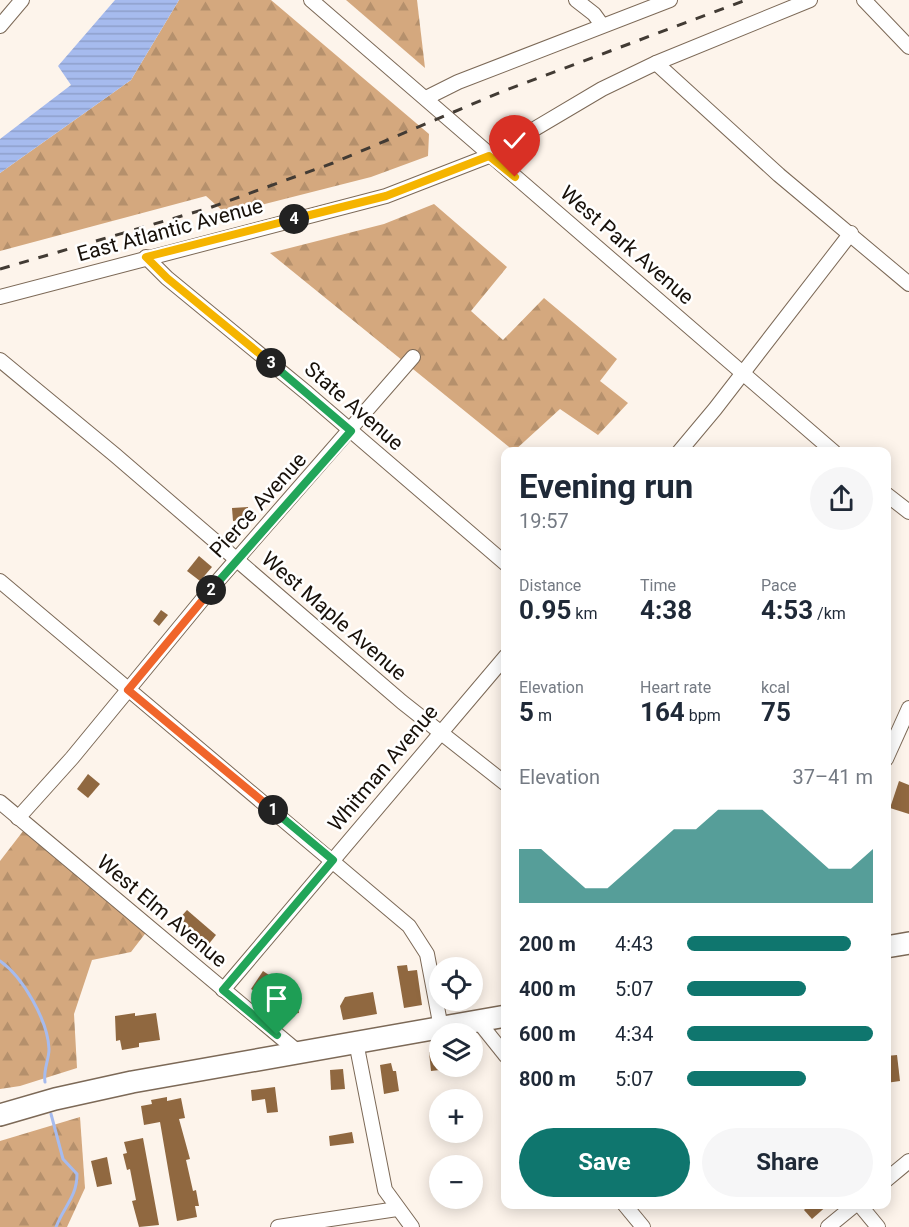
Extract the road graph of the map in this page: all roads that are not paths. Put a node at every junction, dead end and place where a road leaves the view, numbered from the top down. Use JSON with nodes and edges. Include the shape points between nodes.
{"nodes":[{"id":1,"x":22,"y":0,"type":"edge"},
{"id":2,"x":311,"y":0,"type":"edge"},
{"id":3,"x":576,"y":0,"type":"edge"},
{"id":4,"x":670,"y":0,"type":"edge"},
{"id":5,"x":810,"y":0,"type":"edge"},
{"id":6,"x":864,"y":0,"type":"edge"},
{"id":7,"x":602,"y":25,"type":"junction"},
{"id":8,"x":0,"y":26,"type":"edge"},
{"id":9,"x":909,"y":47,"type":"edge"},
{"id":10,"x":656,"y":63,"type":"junction"},
{"id":11,"x":426,"y":99,"type":"junction"},
{"id":12,"x":489,"y":156,"type":"junction"},
{"id":13,"x":851,"y":233,"type":"junction"},
{"id":14,"x":146,"y":257,"type":"junction"},
{"id":15,"x":909,"y":284,"type":"edge"},
{"id":16,"x":0,"y":297,"type":"edge"},
{"id":17,"x":413,"y":357,"type":"dead end"},
{"id":18,"x":0,"y":360,"type":"edge"},
{"id":19,"x":743,"y":372,"type":"junction"},
{"id":20,"x":351,"y":431,"type":"junction"},
{"id":21,"x":683,"y":447,"type":"edge"},
{"id":22,"x":828,"y":447,"type":"edge"},
{"id":23,"x":891,"y":498,"type":"edge"},
{"id":24,"x":909,"y":512,"type":"edge"},
{"id":25,"x":236,"y":560,"type":"junction"},
{"id":26,"x":501,"y":560,"type":"edge"},
{"id":27,"x":0,"y":581,"type":"edge"},
{"id":28,"x":501,"y":662,"type":"edge"},
{"id":29,"x":128,"y":690,"type":"junction"},
{"id":30,"x":909,"y":708,"type":"edge"},
{"id":31,"x":441,"y":733,"type":"junction"},
{"id":32,"x":891,"y":748,"type":"edge"},
{"id":33,"x":501,"y":780,"type":"edge"},
{"id":34,"x":0,"y":802,"type":"edge"},
{"id":35,"x":18,"y":818,"type":"junction"},
{"id":36,"x":333,"y":860,"type":"junction"},
{"id":37,"x":909,"y":943,"type":"edge"},
{"id":38,"x":891,"y":946,"type":"edge"},
{"id":39,"x":223,"y":990,"type":"junction"},
{"id":40,"x":501,"y":1017,"type":"edge"},
{"id":41,"x":478,"y":1021,"type":"junction"},
{"id":42,"x":440,"y":1023,"type":"edge"},
{"id":43,"x":467,"y":1023,"type":"edge"},
{"id":44,"x":429,"y":1030,"type":"edge"},
{"id":45,"x":356,"y":1042,"type":"junction"},
{"id":46,"x":501,"y":1050,"type":"edge"},
{"id":47,"x":297,"y":1051,"type":"junction"},
{"id":48,"x":0,"y":1115,"type":"edge"},
{"id":49,"x":909,"y":1161,"type":"edge"},
{"id":50,"x":891,"y":1176,"type":"edge"},
{"id":51,"x":397,"y":1209,"type":"junction"},
{"id":52,"x":628,"y":1209,"type":"edge"},
{"id":53,"x":851,"y":1209,"type":"edge"},
{"id":54,"x":862,"y":1209,"type":"edge"},
{"id":55,"x":278,"y":1227,"type":"edge"},
{"id":56,"x":412,"y":1227,"type":"edge"},
{"id":57,"x":643,"y":1227,"type":"edge"},
{"id":58,"x":828,"y":1227,"type":"edge"},
{"id":59,"x":878,"y":1227,"type":"edge"}],
"edges":[{"from":1,"to":8,"type":"street"},
{"from":2,"to":11,"type":"street","name":"West Park Avenue"},
{"from":3,"to":7,"type":"street"},
{"from":4,"to":7,"type":"street"},
{"from":5,"to":10,"type":"street","name":"East Atlantic Avenue"},
{"from":6,"to":9,"type":"street"},
{"from":7,"to":11,"type":"street","via":[[458,82]]},
{"from":10,"to":12,"type":"street","name":"East Atlantic Avenue","via":[[602,89]]},
{"from":10,"to":13,"type":"street","via":[[779,175]]},
{"from":11,"to":12,"type":"street","name":"West Park Avenue"},
{"from":12,"to":14,"type":"street","name":"East Atlantic Avenue","via":[[386,196]]},
{"from":12,"to":19,"type":"street","name":"West Park Avenue"},
{"from":13,"to":15,"type":"street"},
{"from":13,"to":19,"type":"street"},
{"from":14,"to":16,"type":"street","name":"East Atlantic Avenue"},
{"from":14,"to":20,"type":"street","name":"State Avenue"},
{"from":17,"to":20,"type":"street","name":"Pierce Avenue"},
{"from":18,"to":25,"type":"street","name":"West Maple Avenue"},
{"from":19,"to":21,"type":"street"},
{"from":19,"to":22,"type":"street","name":"West Park Avenue"},
{"from":20,"to":25,"type":"street","name":"Pierce Avenue"},
{"from":20,"to":26,"type":"street","name":"State Avenue"},
{"from":23,"to":24,"type":"street"},
{"from":25,"to":29,"type":"street","name":"Pierce Avenue"},
{"from":25,"to":31,"type":"street","name":"West Maple Avenue"},
{"from":27,"to":29,"type":"street"},
{"from":28,"to":31,"type":"street","name":"Whitman Avenue"},
{"from":29,"to":35,"type":"street","name":"Pierce Avenue"},
{"from":29,"to":36,"type":"street"},
{"from":30,"to":32,"type":"street"},
{"from":31,"to":33,"type":"street","name":"West Maple Avenue"},
{"from":31,"to":36,"type":"street","name":"Whitman Avenue"},
{"from":34,"to":35,"type":"street","name":"West Elm Avenue"},
{"from":35,"to":39,"type":"street","name":"West Elm Avenue"},
{"from":36,"to":39,"type":"street","name":"Whitman Avenue"},
{"from":36,"to":42,"type":"street","via":[[416,934],[427,954]]},
{"from":37,"to":38,"type":"highway"},
{"from":39,"to":47,"type":"street","name":"West Elm Avenue"},
{"from":40,"to":41,"type":"highway"},
{"from":41,"to":43,"type":"highway"},
{"from":41,"to":46,"type":"street"},
{"from":44,"to":45,"type":"highway"},
{"from":45,"to":47,"type":"highway"},
{"from":45,"to":51,"type":"street","via":[[386,1190]]},
{"from":47,"to":48,"type":"highway","via":[[66,1096]]},
{"from":49,"to":50,"type":"street"},
{"from":51,"to":55,"type":"street"},
{"from":51,"to":56,"type":"street"},
{"from":52,"to":57,"type":"street"},
{"from":53,"to":58,"type":"street"},
{"from":54,"to":59,"type":"street"}]}
